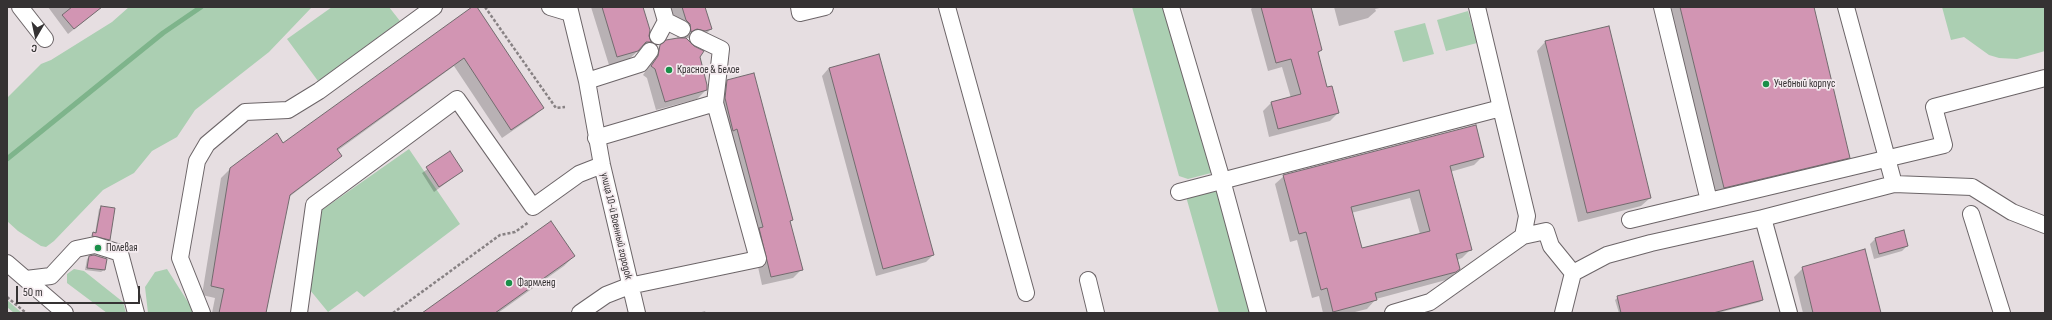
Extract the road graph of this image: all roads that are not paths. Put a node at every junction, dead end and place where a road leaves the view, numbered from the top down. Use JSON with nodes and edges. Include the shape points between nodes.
{"nodes":[{"id":1,"x":20,"y":7,"type":"edge"},
{"id":2,"x":434,"y":7,"type":"edge"},
{"id":3,"x":550,"y":7,"type":"edge"},
{"id":4,"x":799,"y":7,"type":"edge"},
{"id":5,"x":825,"y":7,"type":"edge"},
{"id":6,"x":947,"y":7,"type":"edge"},
{"id":7,"x":1171,"y":7,"type":"edge"},
{"id":8,"x":1477,"y":7,"type":"edge"},
{"id":9,"x":1662,"y":7,"type":"edge"},
{"id":10,"x":1846,"y":7,"type":"edge"},
{"id":11,"x":570,"y":10,"type":"edge"},
{"id":12,"x":664,"y":14,"type":"edge"},
{"id":13,"x":682,"y":29,"type":"dead end"},
{"id":14,"x":658,"y":36,"type":"dead end"},
{"id":15,"x":698,"y":38,"type":"dead end"},
{"id":16,"x":44,"y":39,"type":"dead end"},
{"id":17,"x":650,"y":51,"type":"dead end"},
{"id":18,"x":2045,"y":78,"type":"edge"},
{"id":19,"x":586,"y":81,"type":"junction"},
{"id":20,"x":715,"y":104,"type":"junction"},
{"id":21,"x":1501,"y":108,"type":"junction"},
{"id":22,"x":596,"y":138,"type":"junction"},
{"id":23,"x":1886,"y":158,"type":"junction"},
{"id":24,"x":602,"y":164,"type":"junction"},
{"id":25,"x":1222,"y":180,"type":"junction"},
{"id":26,"x":1894,"y":184,"type":"junction"},
{"id":27,"x":1178,"y":192,"type":"dead end"},
{"id":28,"x":1710,"y":201,"type":"junction"},
{"id":29,"x":1971,"y":214,"type":"dead end"},
{"id":30,"x":1764,"y":218,"type":"junction"},
{"id":31,"x":1630,"y":220,"type":"dead end"},
{"id":32,"x":2045,"y":225,"type":"edge"},
{"id":33,"x":1523,"y":236,"type":"junction"},
{"id":34,"x":7,"y":263,"type":"edge"},
{"id":35,"x":1573,"y":273,"type":"junction"},
{"id":36,"x":26,"y":279,"type":"junction"},
{"id":37,"x":1088,"y":280,"type":"dead end"},
{"id":38,"x":629,"y":286,"type":"junction"},
{"id":39,"x":1026,"y":293,"type":"dead end"},
{"id":40,"x":65,"y":313,"type":"edge"},
{"id":41,"x":136,"y":313,"type":"edge"},
{"id":42,"x":202,"y":313,"type":"edge"},
{"id":43,"x":299,"y":313,"type":"edge"},
{"id":44,"x":580,"y":313,"type":"edge"},
{"id":45,"x":637,"y":313,"type":"edge"},
{"id":46,"x":1096,"y":313,"type":"edge"},
{"id":47,"x":1258,"y":313,"type":"edge"},
{"id":48,"x":1393,"y":313,"type":"edge"},
{"id":49,"x":1563,"y":313,"type":"edge"},
{"id":50,"x":1789,"y":313,"type":"edge"},
{"id":51,"x":2002,"y":313,"type":"edge"}],
"edges":[{"from":1,"to":16,"type":"street"},
{"from":2,"to":42,"type":"street","via":[[319,91],[288,110],[245,112],[208,144],[197,161],[180,258]]},
{"from":3,"to":11,"type":"street"},
{"from":4,"to":5,"type":"street","via":[[800,13]]},
{"from":6,"to":39,"type":"street"},
{"from":7,"to":25,"type":"street"},
{"from":8,"to":21,"type":"street"},
{"from":9,"to":28,"type":"street"},
{"from":10,"to":23,"type":"street"},
{"from":11,"to":19,"type":"street","name":"улица 10-й Военный городок"},
{"from":12,"to":13,"type":"street"},
{"from":12,"to":14,"type":"street"},
{"from":15,"to":20,"type":"street","via":[[721,49]]},
{"from":17,"to":19,"type":"street","via":[[640,64]]},
{"from":18,"to":23,"type":"street","via":[[1934,107],[1944,144]]},
{"from":19,"to":22,"type":"street","name":"улица 10-й Военный городок"},
{"from":20,"to":22,"type":"street"},
{"from":20,"to":38,"type":"street","via":[[758,258]]},
{"from":21,"to":25,"type":"street"},
{"from":21,"to":33,"type":"street","via":[[1527,216]]},
{"from":22,"to":24,"type":"street","name":"улица 10-й Военный городок"},
{"from":23,"to":26,"type":"street"},
{"from":23,"to":28,"type":"street"},
{"from":24,"to":38,"type":"street","name":"улица 10-й Военный городок"},
{"from":24,"to":43,"type":"street","via":[[580,174],[533,207],[457,99],[314,205]]},
{"from":25,"to":27,"type":"street"},
{"from":25,"to":47,"type":"street"},
{"from":26,"to":30,"type":"street"},
{"from":26,"to":32,"type":"street","via":[[1972,187],[2012,212]]},
{"from":28,"to":31,"type":"street"},
{"from":29,"to":51,"type":"street"},
{"from":30,"to":35,"type":"street","via":[[1607,255]]},
{"from":30,"to":50,"type":"street"},
{"from":33,"to":35,"type":"street","via":[[1546,231],[1551,246]]},
{"from":33,"to":48,"type":"street","via":[[1430,302]]},
{"from":34,"to":36,"type":"street"},
{"from":35,"to":49,"type":"street"},
{"from":36,"to":40,"type":"street"},
{"from":36,"to":41,"type":"street","via":[[51,276],[76,249],[95,245],[120,253]]},
{"from":37,"to":46,"type":"street"},
{"from":38,"to":44,"type":"street","via":[[606,295]]},
{"from":38,"to":45,"type":"street","name":"улица 10-й Военный городок"}]}
